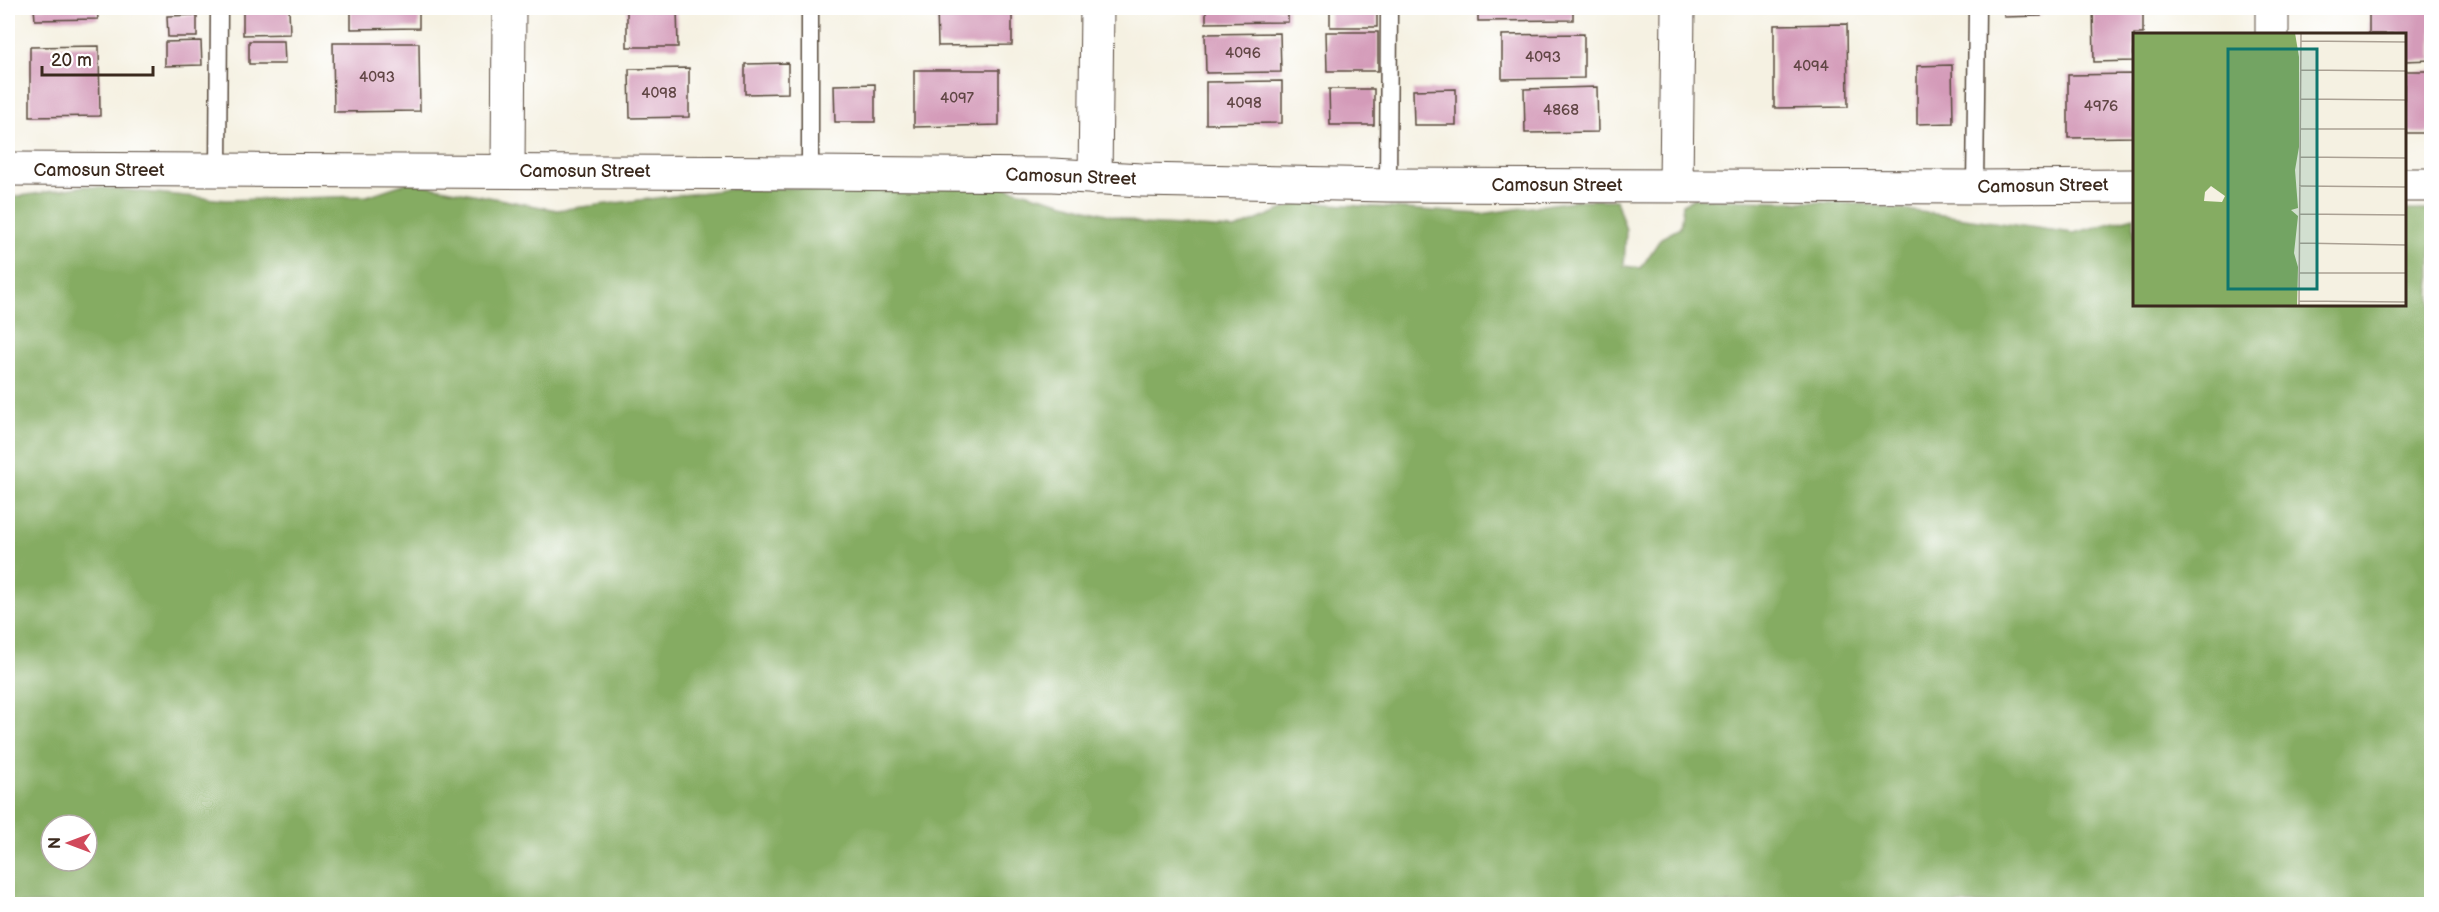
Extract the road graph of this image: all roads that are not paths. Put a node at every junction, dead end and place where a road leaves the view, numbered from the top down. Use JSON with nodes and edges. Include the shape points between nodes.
{"nodes":[{"id":1,"x":219,"y":8,"type":"edge"},
{"id":2,"x":509,"y":8,"type":"edge"},
{"id":3,"x":810,"y":8,"type":"edge"},
{"id":4,"x":1096,"y":8,"type":"edge"},
{"id":5,"x":1389,"y":8,"type":"edge"},
{"id":6,"x":1678,"y":8,"type":"edge"},
{"id":7,"x":1977,"y":8,"type":"edge"},
{"id":8,"x":2272,"y":8,"type":"edge"},
{"id":9,"x":2272,"y":33,"type":"edge"},
{"id":10,"x":8,"y":169,"type":"edge"},
{"id":11,"x":218,"y":171,"type":"junction"},
{"id":12,"x":508,"y":171,"type":"junction"},
{"id":13,"x":810,"y":172,"type":"junction"},
{"id":14,"x":1095,"y":178,"type":"junction"},
{"id":15,"x":1388,"y":185,"type":"junction"},
{"id":16,"x":1676,"y":185,"type":"junction"},
{"id":17,"x":2406,"y":185,"type":"edge"},
{"id":18,"x":2432,"y":185,"type":"edge"},
{"id":19,"x":2133,"y":186,"type":"edge"},
{"id":20,"x":1975,"y":187,"type":"junction"}],
"edges":[{"from":1,"to":11,"type":"lane"},
{"from":2,"to":12,"type":"street"},
{"from":3,"to":13,"type":"lane"},
{"from":4,"to":14,"type":"street"},
{"from":5,"to":15,"type":"lane"},
{"from":6,"to":16,"type":"street"},
{"from":7,"to":20,"type":"lane"},
{"from":8,"to":9,"type":"street"},
{"from":10,"to":11,"type":"street","name":"Camosun Street"},
{"from":11,"to":12,"type":"street","name":"Camosun Street"},
{"from":12,"to":13,"type":"street","name":"Camosun Street"},
{"from":13,"to":14,"type":"street","name":"Camosun Street"},
{"from":14,"to":15,"type":"street","name":"Camosun Street"},
{"from":15,"to":16,"type":"street","name":"Camosun Street"},
{"from":16,"to":20,"type":"street","name":"Camosun Street"},
{"from":17,"to":18,"type":"street"},
{"from":19,"to":20,"type":"street","name":"Camosun Street"}]}
